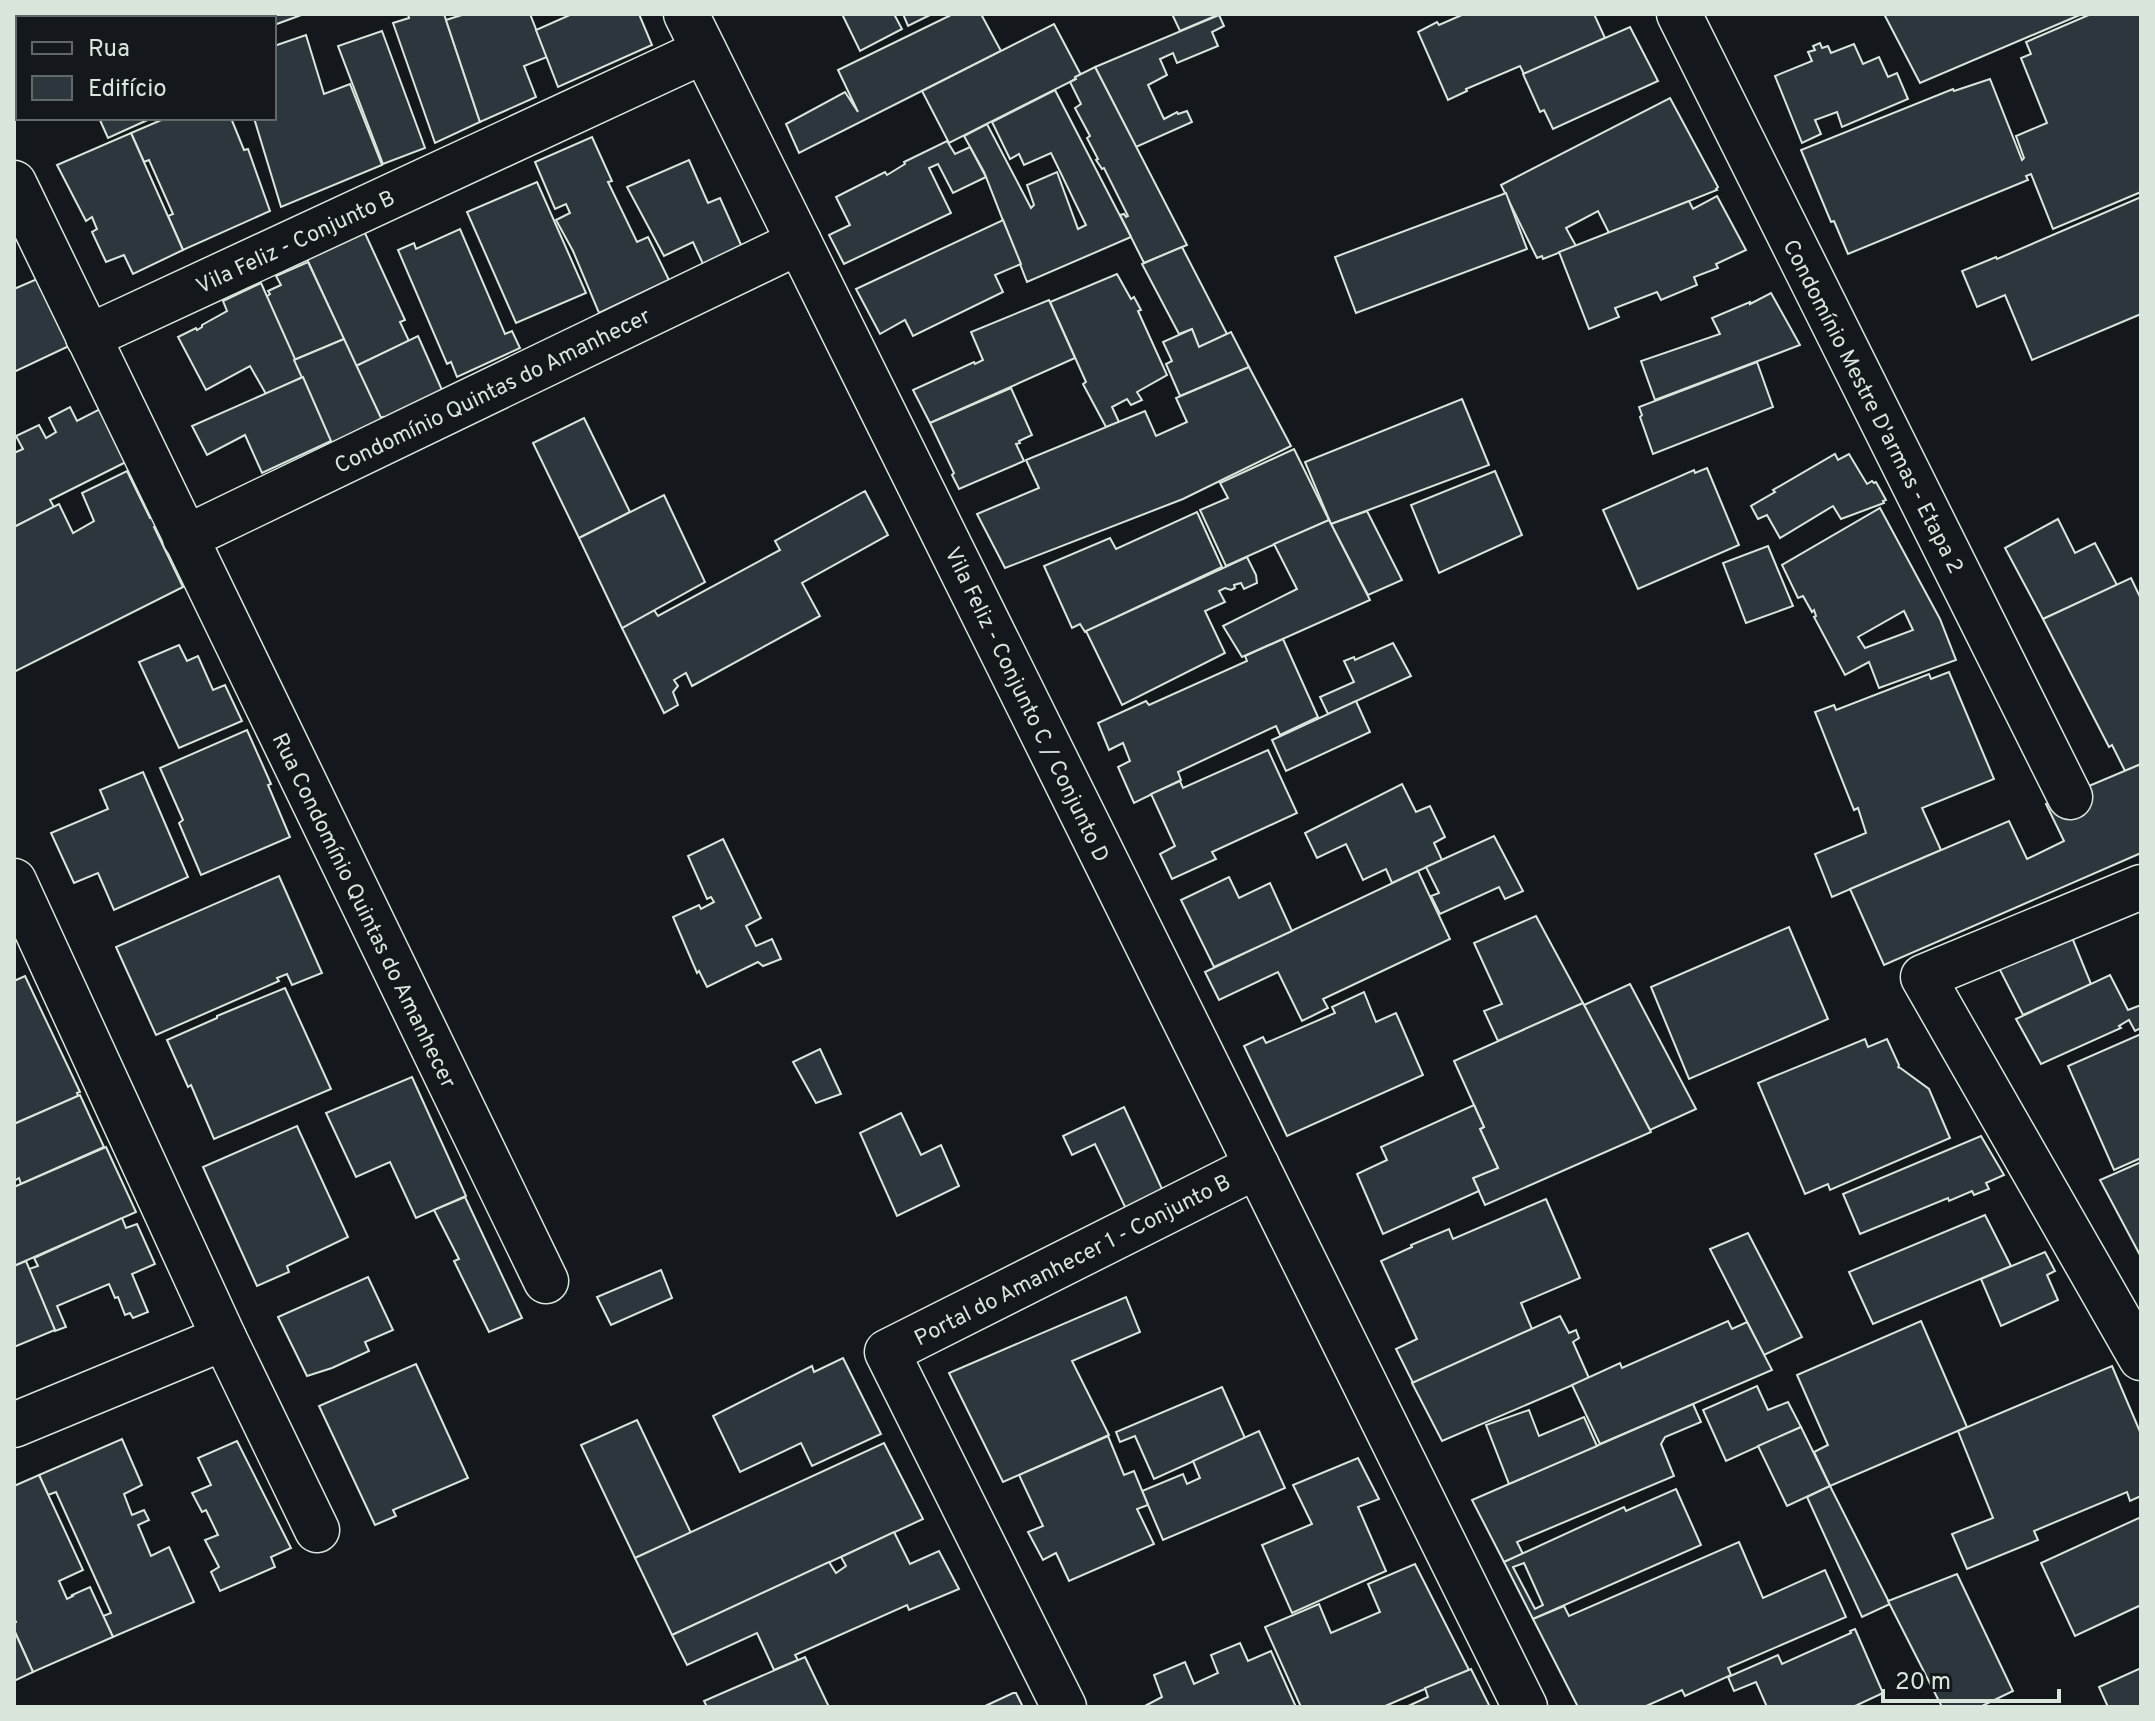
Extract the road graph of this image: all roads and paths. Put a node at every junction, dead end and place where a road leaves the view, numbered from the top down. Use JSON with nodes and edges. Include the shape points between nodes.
{"nodes":[{"id":1,"x":1679,"y":14,"type":"edge"},
{"id":2,"x":695,"y":32,"type":"edge"},
{"id":3,"x":14,"y":183,"type":"edge"},
{"id":4,"x":799,"y":242,"type":"junction"},
{"id":5,"x":88,"y":337,"type":"junction"},
{"id":6,"x":185,"y":538,"type":"junction"},
{"id":7,"x":2070,"y":797,"type":"dead end"},
{"id":8,"x":14,"y":881,"type":"edge"},
{"id":9,"x":2141,"y":887,"type":"edge"},
{"id":10,"x":1257,"y":1166,"type":"junction"},
{"id":11,"x":546,"y":1281,"type":"dead end"},
{"id":12,"x":224,"y":1338,"type":"junction"},
{"id":13,"x":2141,"y":1358,"type":"edge"},
{"id":14,"x":14,"y":1425,"type":"edge"},
{"id":15,"x":317,"y":1530,"type":"dead end"},
{"id":16,"x":1064,"y":1707,"type":"edge"},
{"id":17,"x":1525,"y":1707,"type":"edge"}],
"edges":[{"from":1,"to":7,"type":"street","name":"Condomínio Mestre D'armas - Etapa 2"},
{"from":2,"to":4,"type":"street","name":"Vila Feliz - Conjunto C / Conjunto D"},
{"from":2,"to":5,"type":"street","name":"Vila Feliz - Conjunto B"},
{"from":3,"to":5,"type":"street"},
{"from":4,"to":6,"type":"street","name":"Condomínio Quintas do Amanhecer"},
{"from":4,"to":10,"type":"street","name":"Vila Feliz - Conjunto C / Conjunto D"},
{"from":5,"to":6,"type":"street"},
{"from":6,"to":11,"type":"street","name":"Rua Condomínio Quintas do Amanhecer"},
{"from":8,"to":12,"type":"street"},
{"from":9,"to":13,"type":"street","via":[[1923,977]]},
{"from":10,"to":16,"type":"street","name":"Portal do Amanhecer 1 - Conjunto B","via":[[887,1352]]},
{"from":10,"to":17,"type":"street","name":"Vila Feliz - Conjunto C / Conjunto D"},
{"from":12,"to":14,"type":"street"},
{"from":12,"to":15,"type":"street"}]}
